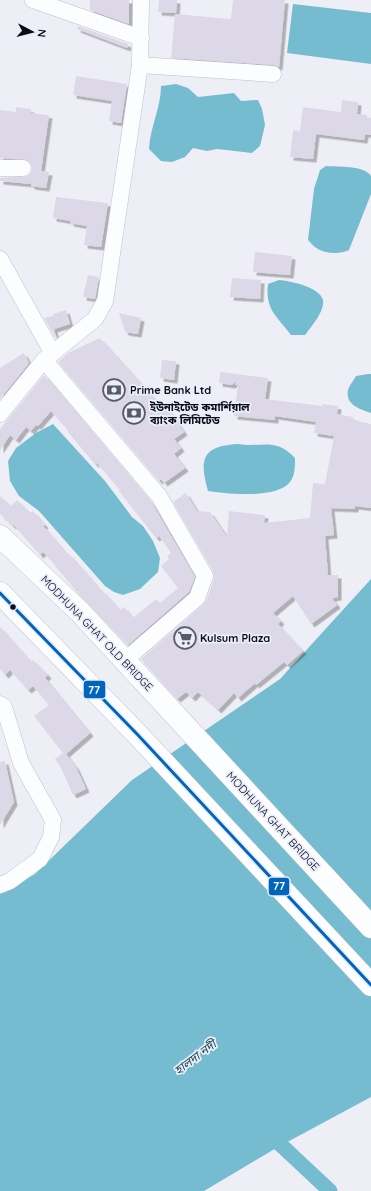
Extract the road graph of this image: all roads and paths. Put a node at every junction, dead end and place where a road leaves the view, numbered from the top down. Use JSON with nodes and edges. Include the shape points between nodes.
{"nodes":[{"id":1,"x":32,"y":0,"type":"edge"},
{"id":2,"x":141,"y":0,"type":"edge"},
{"id":3,"x":141,"y":38,"type":"junction"},
{"id":4,"x":140,"y":65,"type":"junction"},
{"id":5,"x":273,"y":74,"type":"dead end"},
{"id":6,"x":0,"y":168,"type":"edge"},
{"id":7,"x":23,"y":168,"type":"dead end"},
{"id":8,"x":0,"y":259,"type":"edge"},
{"id":9,"x":48,"y":356,"type":"junction"},
{"id":10,"x":0,"y":414,"type":"edge"},
{"id":11,"x":0,"y":536,"type":"edge"},
{"id":12,"x":0,"y":593,"type":"edge"},
{"id":13,"x":124,"y":661,"type":"junction"},
{"id":14,"x":0,"y":704,"type":"edge"},
{"id":15,"x":175,"y":716,"type":"joint"},
{"id":16,"x":0,"y":885,"type":"edge"},
{"id":17,"x":371,"y":927,"type":"edge"},
{"id":18,"x":371,"y":985,"type":"edge"}],
"edges":[{"from":1,"to":3,"type":"street"},
{"from":2,"to":3,"type":"street"},
{"from":3,"to":4,"type":"street"},
{"from":4,"to":5,"type":"street"},
{"from":4,"to":9,"type":"street","via":[[105,301],[95,319]]},
{"from":6,"to":7,"type":"street"},
{"from":8,"to":9,"type":"street"},
{"from":9,"to":10,"type":"street"},
{"from":9,"to":13,"type":"street","via":[[159,496],[205,576],[197,598]]},
{"from":11,"to":13,"type":"main road","name":"MODHUNA GHAT OLD BRIDGE","via":[[80,612]]},
{"from":12,"to":18,"type":"main road","via":[[137,734]]},
{"from":13,"to":15,"type":"main road","name":"MODHUNA GHAT OLD BRIDGE"},
{"from":14,"to":16,"type":"street","via":[[4,707],[21,763],[53,820],[51,837],[40,859],[10,881]]},
{"from":15,"to":17,"type":"main road","name":"MODHUNA GHAT BRIDGE"}]}
